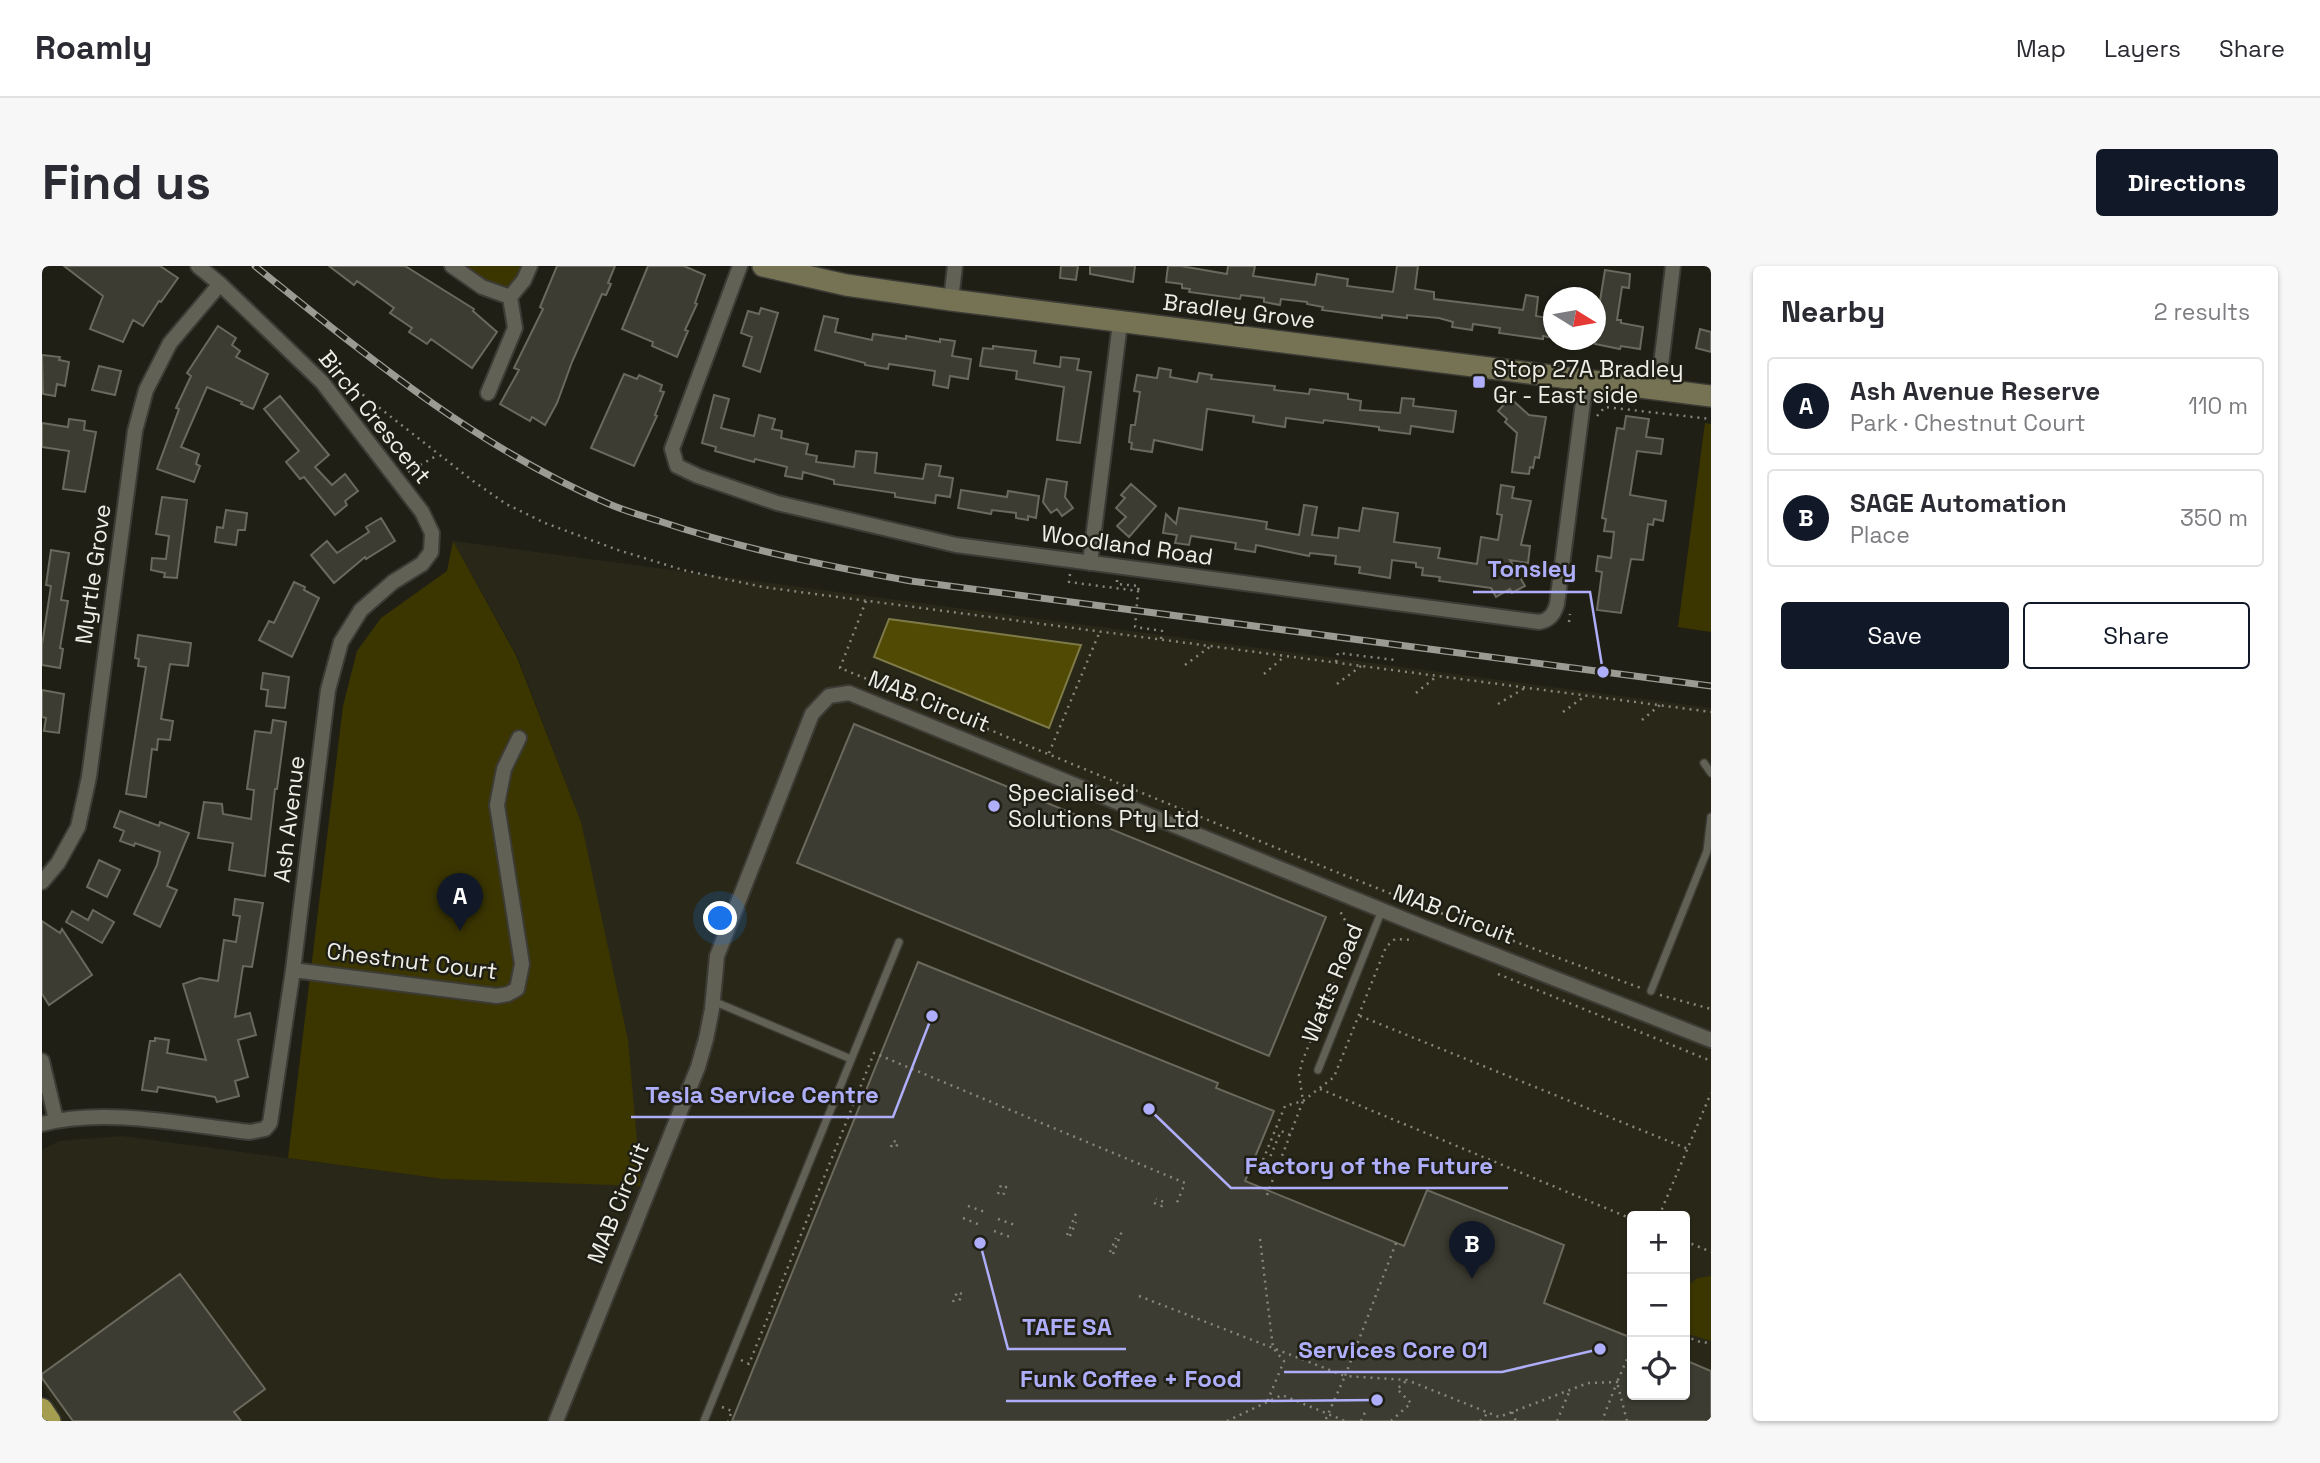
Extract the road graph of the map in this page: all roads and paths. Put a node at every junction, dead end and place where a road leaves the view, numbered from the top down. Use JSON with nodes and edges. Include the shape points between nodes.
{"nodes":[{"id":1,"x":198,"y":266,"type":"edge"},
{"id":2,"x":452,"y":266,"type":"edge"},
{"id":3,"x":530,"y":266,"type":"edge"},
{"id":4,"x":740,"y":266,"type":"edge"},
{"id":5,"x":763,"y":266,"type":"edge"},
{"id":6,"x":955,"y":266,"type":"edge"},
{"id":7,"x":1673,"y":266,"type":"edge"},
{"id":8,"x":220,"y":284,"type":"junction"},
{"id":9,"x":510,"y":297,"type":"junction"},
{"id":10,"x":951,"y":300,"type":"junction"},
{"id":11,"x":1120,"y":323,"type":"junction"},
{"id":12,"x":333,"y":371,"type":"dead end"},
{"id":13,"x":1586,"y":379,"type":"junction"},
{"id":14,"x":1658,"y":389,"type":"junction"},
{"id":15,"x":488,"y":393,"type":"dead end"},
{"id":16,"x":1711,"y":396,"type":"edge"},
{"id":17,"x":1597,"y":415,"type":"dead end"},
{"id":18,"x":1711,"y":419,"type":"edge"},
{"id":19,"x":439,"y":455,"type":"junction"},
{"id":20,"x":396,"y":478,"type":"junction"},
{"id":21,"x":431,"y":552,"type":"joint"},
{"id":22,"x":1072,"y":560,"type":"junction"},
{"id":23,"x":1090,"y":563,"type":"junction"},
{"id":24,"x":1127,"y":585,"type":"dead end"},
{"id":25,"x":1138,"y":591,"type":"junction"},
{"id":26,"x":866,"y":601,"type":"junction"},
{"id":27,"x":1571,"y":608,"type":"dead end"},
{"id":28,"x":1569,"y":622,"type":"dead end"},
{"id":29,"x":1100,"y":631,"type":"junction"},
{"id":30,"x":1161,"y":639,"type":"junction"},
{"id":31,"x":1211,"y":646,"type":"junction"},
{"id":32,"x":1285,"y":656,"type":"junction"},
{"id":33,"x":1395,"y":660,"type":"dead end"},
{"id":34,"x":1336,"y":663,"type":"junction"},
{"id":35,"x":1185,"y":665,"type":"dead end"},
{"id":36,"x":1361,"y":666,"type":"junction"},
{"id":37,"x":1264,"y":674,"type":"dead end"},
{"id":38,"x":1437,"y":676,"type":"junction"},
{"id":39,"x":1337,"y":684,"type":"dead end"},
{"id":40,"x":1525,"y":688,"type":"junction"},
{"id":41,"x":1416,"y":693,"type":"dead end"},
{"id":42,"x":1585,"y":695,"type":"junction"},
{"id":43,"x":1498,"y":704,"type":"dead end"},
{"id":44,"x":1660,"y":705,"type":"junction"},
{"id":45,"x":1563,"y":712,"type":"dead end"},
{"id":46,"x":1711,"y":712,"type":"edge"},
{"id":47,"x":1642,"y":720,"type":"dead end"},
{"id":48,"x":519,"y":738,"type":"dead end"},
{"id":49,"x":1049,"y":753,"type":"junction"},
{"id":50,"x":1704,"y":763,"type":"dead end"},
{"id":51,"x":1711,"y":774,"type":"edge"},
{"id":52,"x":1711,"y":817,"type":"edge"},
{"id":53,"x":42,"y":883,"type":"edge"},
{"id":54,"x":1339,"y":908,"type":"dead end"},
{"id":55,"x":1382,"y":910,"type":"junction"},
{"id":56,"x":1415,"y":940,"type":"dead end"},
{"id":57,"x":899,"y":942,"type":"dead end"},
{"id":58,"x":293,"y":970,"type":"junction"},
{"id":59,"x":1489,"y":971,"type":"dead end"},
{"id":60,"x":1651,"y":991,"type":"junction"},
{"id":61,"x":712,"y":1001,"type":"junction"},
{"id":62,"x":1711,"y":1009,"type":"edge"},
{"id":63,"x":1359,"y":1016,"type":"junction"},
{"id":64,"x":1711,"y":1031,"type":"edge"},
{"id":65,"x":1694,"y":1033,"type":"junction"},
{"id":66,"x":1711,"y":1040,"type":"edge"},
{"id":67,"x":851,"y":1059,"type":"junction"},
{"id":68,"x":1711,"y":1060,"type":"edge"},
{"id":69,"x":42,"y":1061,"type":"edge"},
{"id":70,"x":1318,"y":1070,"type":"dead end"},
{"id":71,"x":1320,"y":1089,"type":"junction"},
{"id":72,"x":1711,"y":1093,"type":"edge"},
{"id":73,"x":1303,"y":1101,"type":"junction"},
{"id":74,"x":49,"y":1122,"type":"edge"},
{"id":75,"x":1290,"y":1135,"type":"junction"},
{"id":76,"x":891,"y":1147,"type":"dead end"},
{"id":77,"x":1688,"y":1149,"type":"junction"},
{"id":78,"x":895,"y":1151,"type":"dead end"},
{"id":79,"x":998,"y":1194,"type":"dead end"},
{"id":80,"x":1267,"y":1195,"type":"dead end"},
{"id":81,"x":1003,"y":1196,"type":"dead end"},
{"id":82,"x":1176,"y":1205,"type":"dead end"},
{"id":83,"x":968,"y":1206,"type":"dead end"},
{"id":84,"x":1077,"y":1211,"type":"dead end"},
{"id":85,"x":1660,"y":1211,"type":"edge"},
{"id":86,"x":985,"y":1212,"type":"dead end"},
{"id":87,"x":1627,"y":1217,"type":"edge"},
{"id":88,"x":963,"y":1218,"type":"dead end"},
{"id":89,"x":998,"y":1219,"type":"dead end"},
{"id":90,"x":1076,"y":1222,"type":"dead end"},
{"id":91,"x":980,"y":1225,"type":"dead end"},
{"id":92,"x":1015,"y":1225,"type":"dead end"},
{"id":93,"x":994,"y":1231,"type":"dead end"},
{"id":94,"x":1122,"y":1231,"type":"dead end"},
{"id":95,"x":1010,"y":1237,"type":"dead end"},
{"id":96,"x":1259,"y":1239,"type":"dead end"},
{"id":97,"x":1396,"y":1242,"type":"dead end"},
{"id":98,"x":1690,"y":1243,"type":"edge"},
{"id":99,"x":1110,"y":1252,"type":"dead end"},
{"id":100,"x":1711,"y":1252,"type":"edge"},
{"id":101,"x":1139,"y":1296,"type":"dead end"},
{"id":102,"x":1688,"y":1337,"type":"edge"},
{"id":103,"x":1711,"y":1343,"type":"edge"},
{"id":104,"x":1273,"y":1348,"type":"junction"},
{"id":105,"x":730,"y":1356,"type":"junction"},
{"id":106,"x":1627,"y":1359,"type":"edge"},
{"id":107,"x":1345,"y":1376,"type":"junction"},
{"id":108,"x":1407,"y":1380,"type":"junction"},
{"id":109,"x":1617,"y":1382,"type":"junction"},
{"id":110,"x":1570,"y":1391,"type":"junction"},
{"id":111,"x":1267,"y":1402,"type":"junction"},
{"id":112,"x":711,"y":1403,"type":"junction"},
{"id":113,"x":42,"y":1409,"type":"edge"},
{"id":114,"x":1366,"y":1410,"type":"dead end"},
{"id":115,"x":1489,"y":1412,"type":"junction"},
{"id":116,"x":1512,"y":1412,"type":"junction"},
{"id":117,"x":1328,"y":1414,"type":"junction"},
{"id":118,"x":50,"y":1421,"type":"edge"},
{"id":119,"x":556,"y":1421,"type":"edge"},
{"id":120,"x":704,"y":1421,"type":"edge"},
{"id":121,"x":728,"y":1421,"type":"edge"},
{"id":122,"x":1227,"y":1421,"type":"edge"},
{"id":123,"x":1325,"y":1421,"type":"edge"},
{"id":124,"x":1345,"y":1421,"type":"edge"},
{"id":125,"x":1361,"y":1421,"type":"edge"},
{"id":126,"x":1391,"y":1421,"type":"edge"},
{"id":127,"x":1480,"y":1421,"type":"edge"},
{"id":128,"x":1516,"y":1421,"type":"edge"},
{"id":129,"x":1557,"y":1421,"type":"edge"},
{"id":130,"x":1602,"y":1421,"type":"edge"},
{"id":131,"x":1627,"y":1421,"type":"edge"}],
"edges":[{"from":1,"to":8,"type":"street","name":"Birch Crescent"},
{"from":2,"to":9,"type":"street","via":[[482,287]]},
{"from":3,"to":9,"type":"street"},
{"from":4,"to":22,"type":"street","name":"Woodland Road","via":[[672,449],[677,466],[777,503],[956,545]]},
{"from":5,"to":10,"type":"street","name":"Bradley Grove","via":[[846,285]]},
{"from":6,"to":10,"type":"street"},
{"from":7,"to":14,"type":"street"},
{"from":8,"to":20,"type":"street","name":"Birch Crescent","via":[[322,382]]},
{"from":8,"to":53,"type":"street","name":"Myrtle Grove","via":[[170,343],[146,390],[135,431],[89,777],[78,827]]},
{"from":9,"to":15,"type":"street","via":[[514,328]]},
{"from":10,"to":11,"type":"street","name":"Bradley Grove"},
{"from":11,"to":13,"type":"street","name":"Bradley Grove"},
{"from":11,"to":23,"type":"street"},
{"from":12,"to":19,"type":"path"},
{"from":13,"to":14,"type":"street","name":"Bradley Grove"},
{"from":13,"to":23,"type":"street","name":"Woodland Road","via":[[1557,604],[1546,621]]},
{"from":14,"to":16,"type":"street","name":"Bradley Grove"},
{"from":17,"to":18,"type":"path","via":[[1605,407]]},
{"from":19,"to":20,"type":"path"},
{"from":19,"to":26,"type":"path","via":[[506,504],[618,550],[737,582]]},
{"from":20,"to":21,"type":"street","name":"Birch Crescent","via":[[432,533]]},
{"from":21,"to":58,"type":"street","name":"Ash Avenue","via":[[361,610],[341,642],[328,690]]},
{"from":22,"to":23,"type":"street","name":"Woodland Road"},
{"from":22,"to":25,"type":"path","via":[[1069,582]]},
{"from":24,"to":25,"type":"path","via":[[1139,586]]},
{"from":25,"to":30,"type":"path","via":[[1135,627],[1162,631]]},
{"from":26,"to":29,"type":"path"},
{"from":26,"to":49,"type":"path","via":[[840,668]]},
{"from":27,"to":28,"type":"path"},
{"from":29,"to":30,"type":"path"},
{"from":29,"to":49,"type":"path"},
{"from":30,"to":31,"type":"path"},
{"from":31,"to":32,"type":"path"},
{"from":31,"to":35,"type":"path"},
{"from":32,"to":34,"type":"path"},
{"from":32,"to":37,"type":"path"},
{"from":33,"to":34,"type":"path","via":[[1338,653]]},
{"from":34,"to":36,"type":"path"},
{"from":36,"to":38,"type":"path"},
{"from":36,"to":39,"type":"path"},
{"from":38,"to":40,"type":"path"},
{"from":38,"to":41,"type":"path"},
{"from":40,"to":42,"type":"path"},
{"from":40,"to":43,"type":"path"},
{"from":42,"to":44,"type":"path"},
{"from":42,"to":45,"type":"path"},
{"from":44,"to":46,"type":"path"},
{"from":44,"to":47,"type":"path"},
{"from":48,"to":58,"type":"street","name":"Chestnut Court","via":[[504,769],[496,805],[522,964],[517,989],[497,996]]},
{"from":49,"to":60,"type":"path","via":[[1429,907]]},
{"from":50,"to":51,"type":"lane"},
{"from":52,"to":60,"type":"lane","via":[[1707,851]]},
{"from":54,"to":73,"type":"path","via":[[1353,936],[1302,1062]]},
{"from":55,"to":61,"type":"street","name":"MAB Circuit","via":[[849,693],[829,696],[812,714],[717,956]]},
{"from":55,"to":65,"type":"street","name":"MAB Circuit"},
{"from":55,"to":70,"type":"lane","name":"Watts Road"},
{"from":56,"to":63,"type":"path","via":[[1395,939],[1386,947]]},
{"from":57,"to":67,"type":"lane"},
{"from":58,"to":74,"type":"street","name":"Ash Avenue","via":[[273,1113],[265,1129],[250,1132],[118,1117]]},
{"from":59,"to":68,"type":"path"},
{"from":60,"to":62,"type":"path"},
{"from":61,"to":67,"type":"lane"},
{"from":61,"to":119,"type":"street","name":"MAB Circuit","via":[[698,1067]]},
{"from":63,"to":71,"type":"path","via":[[1334,1077]]},
{"from":63,"to":77,"type":"path"},
{"from":64,"to":65,"type":"street","name":"MAB Circuit"},
{"from":65,"to":66,"type":"street","name":"MAB Circuit"},
{"from":67,"to":105,"type":"lane"},
{"from":69,"to":74,"type":"street"},
{"from":71,"to":73,"type":"path"},
{"from":71,"to":87,"type":"path"},
{"from":72,"to":77,"type":"path"},
{"from":73,"to":75,"type":"path"},
{"from":73,"to":75,"type":"path","via":[[1285,1106],[1263,1160],[1268,1162],[1281,1131]]},
{"from":75,"to":80,"type":"path"},
{"from":76,"to":78,"type":"path","via":[[893,1141],[898,1142]]},
{"from":77,"to":85,"type":"path"},
{"from":79,"to":81,"type":"path","via":[[1001,1185],[1006,1187]]},
{"from":82,"to":105,"type":"path","via":[[1185,1183],[874,1053],[749,1364]]},
{"from":83,"to":86,"type":"path"},
{"from":84,"to":90,"type":"path","via":[[1068,1236]]},
{"from":88,"to":91,"type":"path"},
{"from":89,"to":92,"type":"path"},
{"from":93,"to":95,"type":"path"},
{"from":94,"to":99,"type":"path","via":[[1113,1254],[1117,1239]]},
{"from":96,"to":104,"type":"path"},
{"from":97,"to":107,"type":"path"},
{"from":98,"to":100,"type":"path"},
{"from":101,"to":104,"type":"path"},
{"from":102,"to":103,"type":"path"},
{"from":104,"to":107,"type":"path"},
{"from":104,"to":111,"type":"path","via":[[1284,1361]]},
{"from":105,"to":112,"type":"lane"},
{"from":106,"to":109,"type":"path"},
{"from":107,"to":108,"type":"path"},
{"from":107,"to":117,"type":"path"},
{"from":108,"to":115,"type":"path"},
{"from":108,"to":126,"type":"path","via":[[1397,1390],[1412,1403]]},
{"from":109,"to":110,"type":"path","via":[[1588,1383]]},
{"from":109,"to":130,"type":"path"},
{"from":109,"to":131,"type":"path"},
{"from":110,"to":116,"type":"path"},
{"from":110,"to":129,"type":"path"},
{"from":111,"to":117,"type":"path","via":[[1282,1395]]},
{"from":111,"to":122,"type":"path"},
{"from":112,"to":120,"type":"lane"},
{"from":112,"to":121,"type":"path","via":[[732,1411]]},
{"from":113,"to":118,"type":"highway"},
{"from":114,"to":125,"type":"path"},
{"from":115,"to":116,"type":"path","via":[[1499,1417]]},
{"from":115,"to":127,"type":"path"},
{"from":116,"to":128,"type":"path"},
{"from":117,"to":123,"type":"path"},
{"from":117,"to":124,"type":"path"}]}
